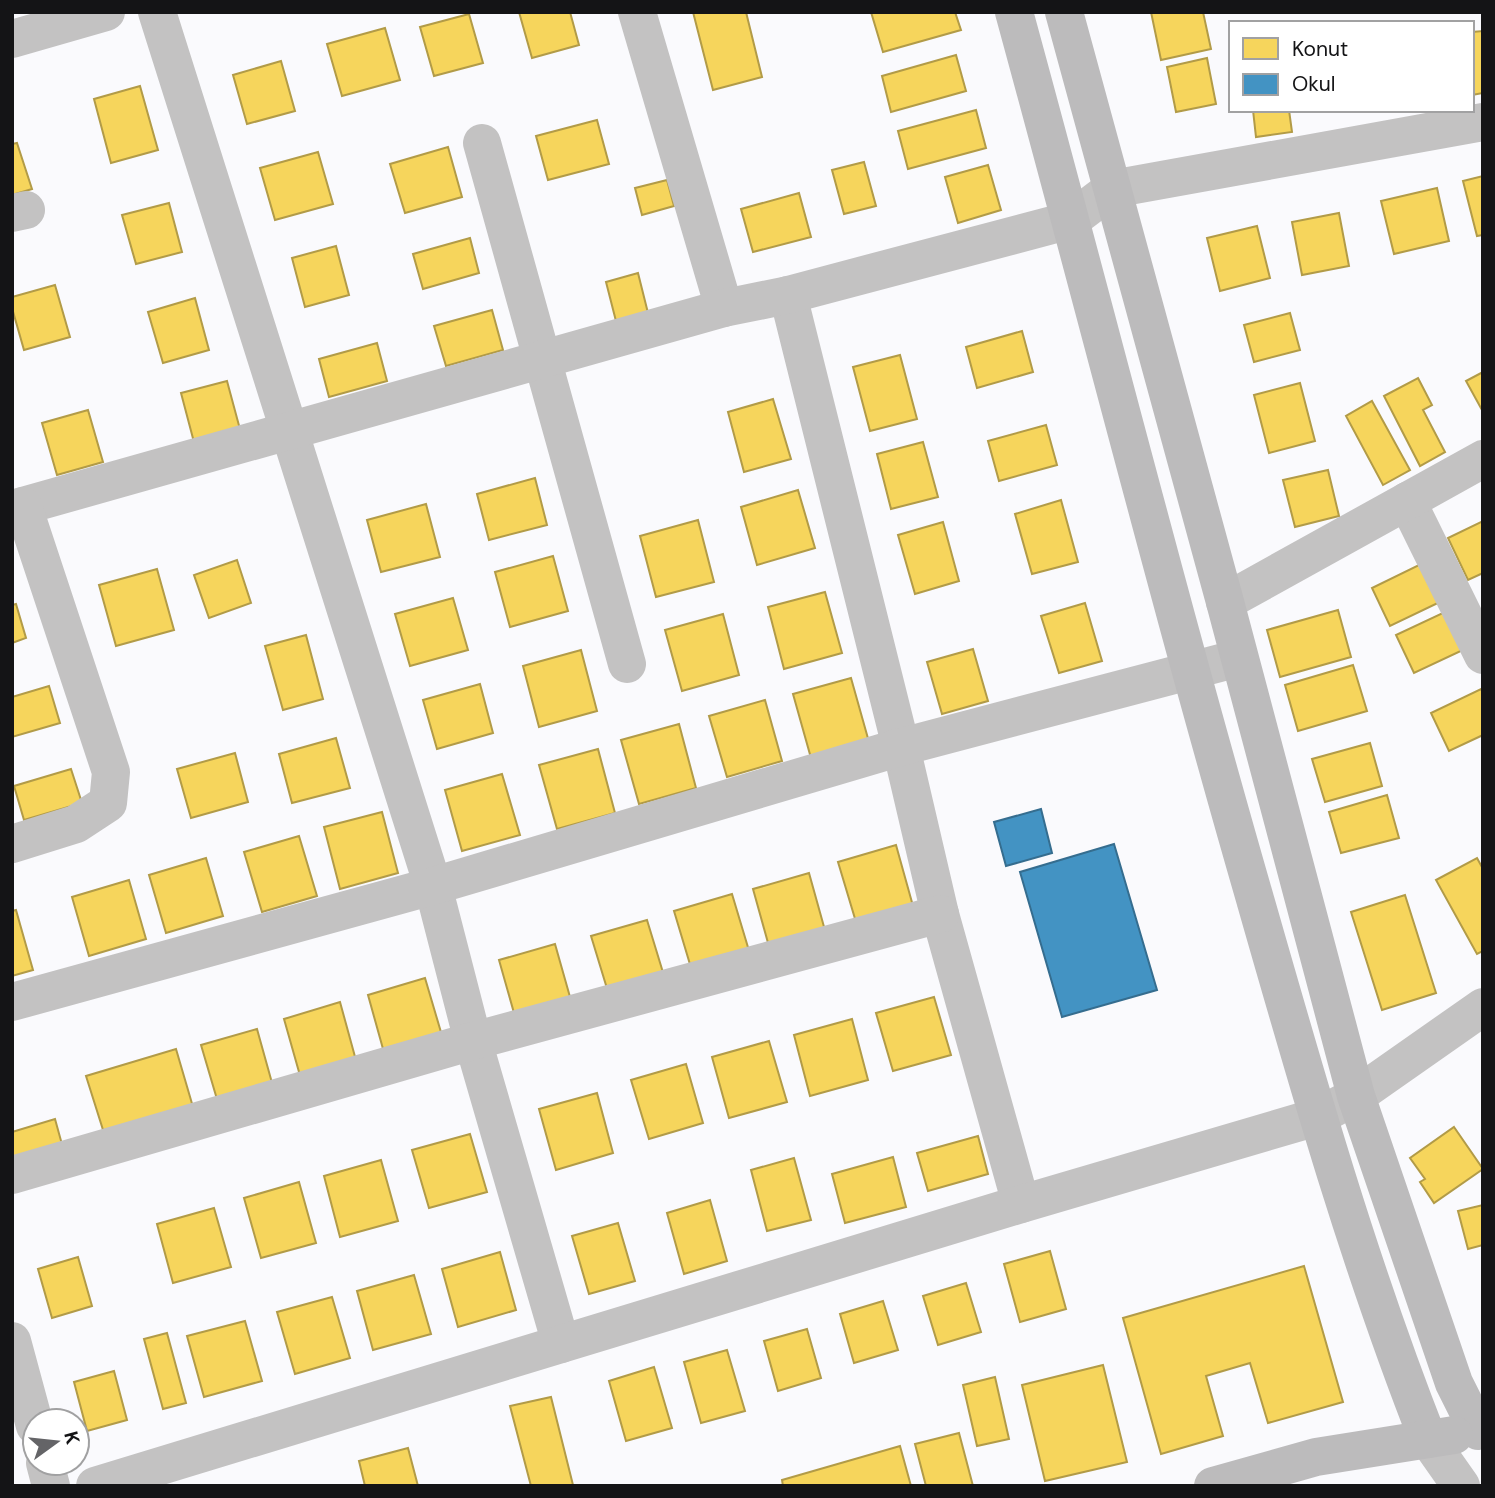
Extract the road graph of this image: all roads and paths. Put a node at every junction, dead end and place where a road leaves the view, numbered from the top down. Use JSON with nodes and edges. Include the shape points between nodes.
{"nodes":[{"id":1,"x":106,"y":12,"type":"edge"},
{"id":2,"x":157,"y":12,"type":"edge"},
{"id":3,"x":637,"y":12,"type":"edge"},
{"id":4,"x":1014,"y":12,"type":"edge"},
{"id":5,"x":1064,"y":12,"type":"edge"},
{"id":6,"x":12,"y":39,"type":"edge"},
{"id":7,"x":1483,"y":122,"type":"edge"},
{"id":8,"x":482,"y":143,"type":"dead end"},
{"id":9,"x":1112,"y":189,"type":"junction"},
{"id":10,"x":1071,"y":220,"type":"junction"},
{"id":11,"x":788,"y":295,"type":"junction"},
{"id":12,"x":724,"y":308,"type":"junction"},
{"id":13,"x":544,"y":359,"type":"junction"},
{"id":14,"x":290,"y":432,"type":"junction"},
{"id":15,"x":1483,"y":459,"type":"edge"},
{"id":16,"x":1407,"y":501,"type":"junction"},
{"id":17,"x":17,"y":508,"type":"edge"},
{"id":18,"x":1225,"y":603,"type":"junction"},
{"id":19,"x":1483,"y":654,"type":"edge"},
{"id":20,"x":1238,"y":658,"type":"junction"},
{"id":21,"x":627,"y":664,"type":"dead end"},
{"id":22,"x":1189,"y":670,"type":"junction"},
{"id":23,"x":901,"y":747,"type":"junction"},
{"id":24,"x":12,"y":844,"type":"edge"},
{"id":25,"x":433,"y":886,"type":"junction"},
{"id":26,"x":940,"y":914,"type":"junction"},
{"id":27,"x":12,"y":1002,"type":"edge"},
{"id":28,"x":1483,"y":1007,"type":"edge"},
{"id":29,"x":473,"y":1041,"type":"junction"},
{"id":30,"x":1356,"y":1096,"type":"junction"},
{"id":31,"x":1317,"y":1117,"type":"junction"},
{"id":32,"x":12,"y":1175,"type":"edge"},
{"id":33,"x":1021,"y":1204,"type":"junction"},
{"id":34,"x":12,"y":1341,"type":"edge"},
{"id":35,"x":561,"y":1344,"type":"junction"},
{"id":36,"x":30,"y":1407,"type":"edge"},
{"id":37,"x":1481,"y":1433,"type":"edge"},
{"id":38,"x":1428,"y":1439,"type":"junction"},
{"id":39,"x":95,"y":1486,"type":"edge"},
{"id":40,"x":1213,"y":1486,"type":"edge"},
{"id":41,"x":1311,"y":1486,"type":"edge"},
{"id":42,"x":1461,"y":1486,"type":"edge"}],
"edges":[{"from":1,"to":6,"type":"street"},
{"from":2,"to":14,"type":"street"},
{"from":3,"to":12,"type":"street"},
{"from":4,"to":10,"type":"main road"},
{"from":5,"to":9,"type":"main road"},
{"from":7,"to":9,"type":"street"},
{"from":8,"to":13,"type":"street"},
{"from":9,"to":10,"type":"street"},
{"from":9,"to":18,"type":"main road"},
{"from":10,"to":11,"type":"street"},
{"from":10,"to":22,"type":"main road"},
{"from":11,"to":12,"type":"street"},
{"from":11,"to":23,"type":"street"},
{"from":12,"to":13,"type":"street"},
{"from":13,"to":14,"type":"street"},
{"from":13,"to":21,"type":"street"},
{"from":14,"to":17,"type":"street"},
{"from":14,"to":25,"type":"street"},
{"from":15,"to":16,"type":"street"},
{"from":16,"to":18,"type":"street"},
{"from":16,"to":19,"type":"street"},
{"from":17,"to":24,"type":"street","via":[[111,772],[108,803],[76,824]]},
{"from":18,"to":20,"type":"main road"},
{"from":20,"to":22,"type":"street"},
{"from":20,"to":30,"type":"main road"},
{"from":22,"to":23,"type":"street"},
{"from":22,"to":31,"type":"main road"},
{"from":23,"to":25,"type":"street"},
{"from":23,"to":26,"type":"street"},
{"from":25,"to":27,"type":"street"},
{"from":25,"to":29,"type":"street"},
{"from":26,"to":29,"type":"street"},
{"from":26,"to":33,"type":"street"},
{"from":28,"to":30,"type":"street"},
{"from":29,"to":32,"type":"street"},
{"from":29,"to":35,"type":"street"},
{"from":30,"to":31,"type":"street"},
{"from":30,"to":37,"type":"main road","via":[[1454,1382]]},
{"from":31,"to":33,"type":"street"},
{"from":31,"to":38,"type":"main road"},
{"from":33,"to":35,"type":"street"},
{"from":34,"to":36,"type":"street"},
{"from":35,"to":39,"type":"street"},
{"from":37,"to":38,"type":"main road"},
{"from":38,"to":40,"type":"main road","via":[[1316,1457]]},
{"from":38,"to":41,"type":"main road"},
{"from":38,"to":42,"type":"street"}]}
